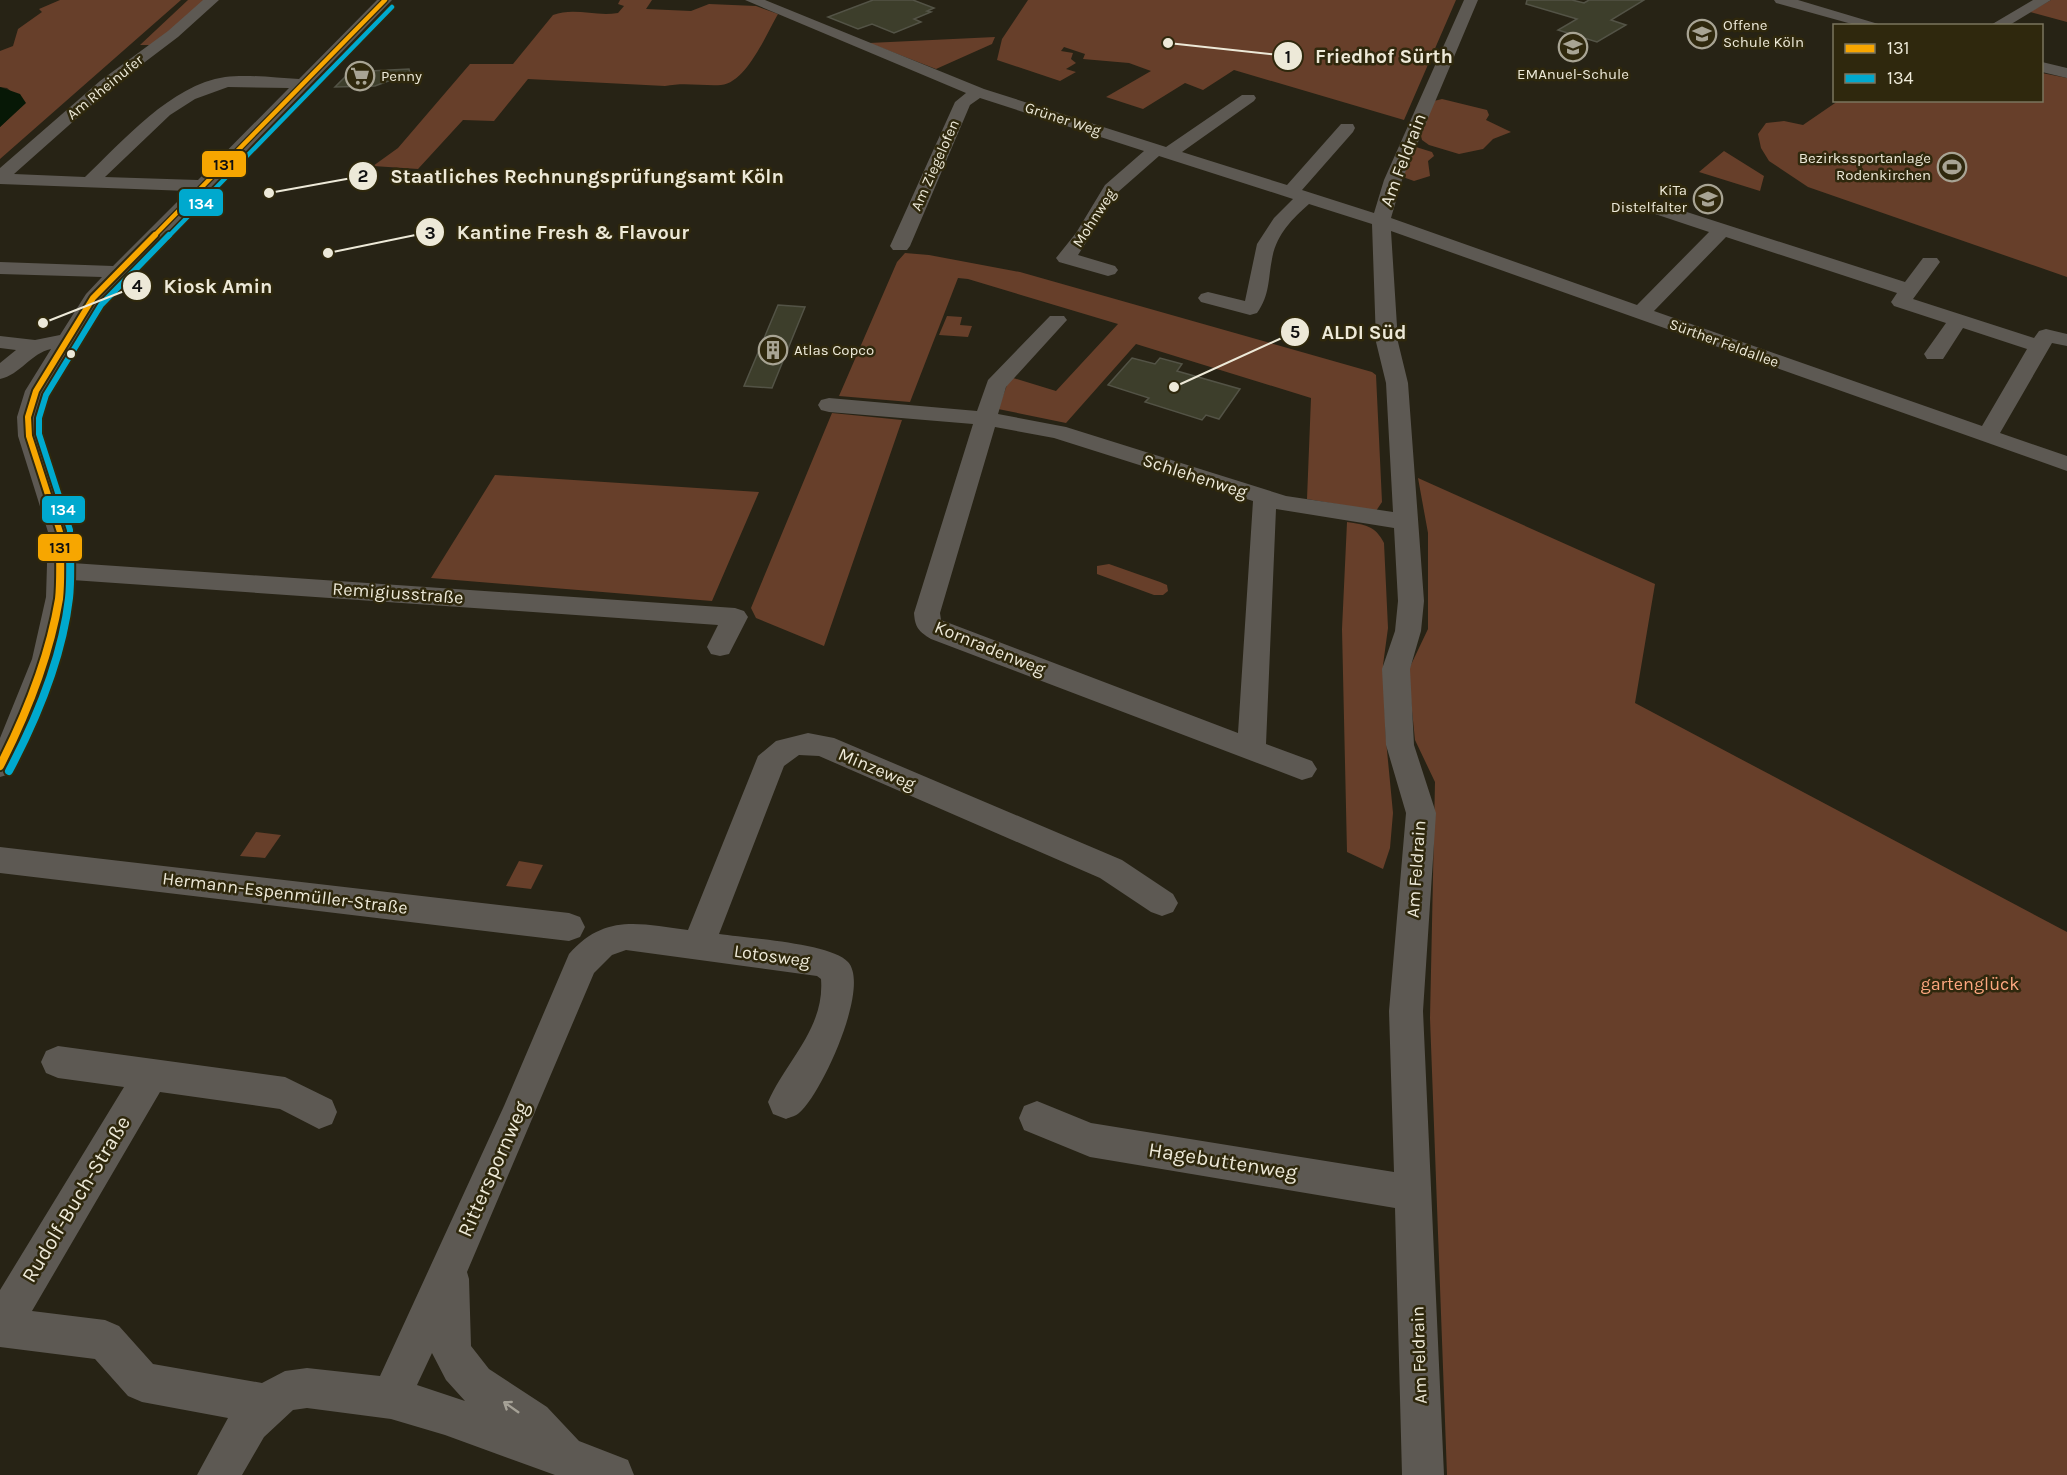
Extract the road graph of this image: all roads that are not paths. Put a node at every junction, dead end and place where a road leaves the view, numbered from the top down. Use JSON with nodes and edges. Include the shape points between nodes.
{"nodes":[{"id":1,"x":212,"y":0,"type":"edge"},
{"id":2,"x":385,"y":0,"type":"edge"},
{"id":3,"x":752,"y":0,"type":"edge"},
{"id":4,"x":1471,"y":0,"type":"edge"},
{"id":5,"x":1781,"y":0,"type":"edge"},
{"id":6,"x":2044,"y":0,"type":"edge"},
{"id":7,"x":1871,"y":24,"type":"edge"},
{"id":8,"x":2000,"y":24,"type":"edge"},
{"id":9,"x":2043,"y":67,"type":"edge"},
{"id":10,"x":2067,"y":73,"type":"edge"},
{"id":11,"x":304,"y":84,"type":"junction"},
{"id":12,"x":978,"y":92,"type":"junction"},
{"id":13,"x":1248,"y":98,"type":"dead end"},
{"id":14,"x":1347,"y":128,"type":"dead end"},
{"id":15,"x":1162,"y":151,"type":"junction"},
{"id":16,"x":0,"y":178,"type":"edge"},
{"id":17,"x":91,"y":182,"type":"junction"},
{"id":18,"x":202,"y":186,"type":"junction"},
{"id":19,"x":1299,"y":195,"type":"junction"},
{"id":20,"x":1662,"y":210,"type":"dead end"},
{"id":21,"x":1381,"y":221,"type":"junction"},
{"id":22,"x":1722,"y":230,"type":"junction"},
{"id":23,"x":900,"y":246,"type":"dead end"},
{"id":24,"x":1930,"y":262,"type":"dead end"},
{"id":25,"x":0,"y":268,"type":"edge"},
{"id":26,"x":1108,"y":270,"type":"dead end"},
{"id":27,"x":119,"y":272,"type":"junction"},
{"id":28,"x":1909,"y":290,"type":"junction"},
{"id":29,"x":1208,"y":298,"type":"dead end"},
{"id":30,"x":1641,"y":313,"type":"junction"},
{"id":31,"x":1057,"y":320,"type":"dead end"},
{"id":32,"x":1958,"y":320,"type":"junction"},
{"id":33,"x":67,"y":340,"type":"junction"},
{"id":34,"x":2067,"y":340,"type":"edge"},
{"id":35,"x":0,"y":342,"type":"edge"},
{"id":36,"x":35,"y":346,"type":"junction"},
{"id":37,"x":2039,"y":346,"type":"junction"},
{"id":38,"x":1935,"y":354,"type":"dead end"},
{"id":39,"x":0,"y":373,"type":"edge"},
{"id":40,"x":829,"y":405,"type":"dead end"},
{"id":41,"x":987,"y":419,"type":"junction"},
{"id":42,"x":1987,"y":436,"type":"junction"},
{"id":43,"x":2067,"y":464,"type":"edge"},
{"id":44,"x":1265,"y":498,"type":"junction"},
{"id":45,"x":1407,"y":522,"type":"junction"},
{"id":46,"x":61,"y":571,"type":"junction"},
{"id":47,"x":720,"y":647,"type":"dead end"},
{"id":48,"x":1251,"y":749,"type":"junction"},
{"id":49,"x":0,"y":766,"type":"edge"},
{"id":50,"x":1302,"y":769,"type":"dead end"},
{"id":51,"x":0,"y":860,"type":"edge"},
{"id":52,"x":1162,"y":903,"type":"dead end"},
{"id":53,"x":569,"y":927,"type":"dead end"},
{"id":54,"x":600,"y":944,"type":"joint"},
{"id":55,"x":698,"y":946,"type":"junction"},
{"id":56,"x":58,"y":1062,"type":"dead end"},
{"id":57,"x":152,"y":1073,"type":"junction"},
{"id":58,"x":786,"y":1102,"type":"dead end"},
{"id":59,"x":319,"y":1112,"type":"dead end"},
{"id":60,"x":1037,"y":1118,"type":"dead end"},
{"id":61,"x":1413,"y":1193,"type":"junction"},
{"id":62,"x":450,"y":1267,"type":"junction"},
{"id":63,"x":0,"y":1327,"type":"edge"},
{"id":64,"x":391,"y":1398,"type":"junction"},
{"id":65,"x":267,"y":1404,"type":"junction"},
{"id":66,"x":570,"y":1460,"type":"junction"},
{"id":67,"x":218,"y":1475,"type":"edge"},
{"id":68,"x":613,"y":1475,"type":"edge"},
{"id":69,"x":1423,"y":1475,"type":"edge"}],
"edges":[{"from":1,"to":16,"type":"street","name":"Am Rheinufer","via":[[106,84]]},
{"from":2,"to":11,"type":"street"},
{"from":3,"to":12,"type":"street","name":"Grüner Weg"},
{"from":4,"to":21,"type":"street","name":"Am Feldrain","via":[[1394,180]]},
{"from":5,"to":7,"type":"street"},
{"from":6,"to":8,"type":"street"},
{"from":9,"to":10,"type":"street"},
{"from":11,"to":17,"type":"street","via":[[213,85],[164,111]]},
{"from":11,"to":18,"type":"street"},
{"from":12,"to":15,"type":"street","name":"Grüner Weg"},
{"from":12,"to":23,"type":"street","name":"Am Ziegelofen","via":[[963,102]]},
{"from":13,"to":15,"type":"street"},
{"from":14,"to":19,"type":"street","via":[[1337,136]]},
{"from":15,"to":19,"type":"street","name":"Grüner Weg"},
{"from":15,"to":26,"type":"street","name":"Mohnweg","via":[[1111,189],[1066,258]]},
{"from":16,"to":17,"type":"street"},
{"from":17,"to":18,"type":"street"},
{"from":18,"to":27,"type":"street"},
{"from":19,"to":21,"type":"street","name":"Grüner Weg"},
{"from":19,"to":29,"type":"street","via":[[1267,243],[1256,302],[1250,309]]},
{"from":20,"to":22,"type":"street"},
{"from":21,"to":30,"type":"street","name":"Sürther Feldallee"},
{"from":21,"to":45,"type":"street","name":"Am Feldrain","via":[[1387,342],[1396,383]]},
{"from":22,"to":28,"type":"street","via":[[1833,273]]},
{"from":22,"to":30,"type":"street"},
{"from":24,"to":28,"type":"street"},
{"from":25,"to":27,"type":"street"},
{"from":27,"to":33,"type":"street","via":[[93,298]]},
{"from":28,"to":32,"type":"street","via":[[1901,302]]},
{"from":30,"to":42,"type":"street","name":"Sürther Feldallee"},
{"from":31,"to":41,"type":"street","via":[[1000,380]]},
{"from":32,"to":37,"type":"street"},
{"from":32,"to":38,"type":"street"},
{"from":33,"to":36,"type":"street"},
{"from":33,"to":46,"type":"street","via":[[36,391],[28,417],[29,436],[60,532]]},
{"from":34,"to":37,"type":"street","via":[[2046,334]]},
{"from":35,"to":36,"type":"street"},
{"from":36,"to":39,"type":"street"},
{"from":37,"to":42,"type":"street"},
{"from":40,"to":41,"type":"street","name":"Schlehenweg"},
{"from":41,"to":44,"type":"street","name":"Schlehenweg","via":[[1058,432]]},
{"from":41,"to":48,"type":"street","name":"Kornradenweg","via":[[927,613],[928,625]]},
{"from":42,"to":43,"type":"street","name":"Sürther Feldallee"},
{"from":44,"to":45,"type":"street","name":"Schlehenweg","via":[[1322,511]]},
{"from":44,"to":48,"type":"street"},
{"from":45,"to":61,"type":"street","name":"Am Feldrain","via":[[1412,601],[1396,669],[1400,745],[1421,813],[1406,1011]]},
{"from":46,"to":47,"type":"street","name":"Remigiusstraße","via":[[735,617]]},
{"from":46,"to":49,"type":"street","via":[[46,658]]},
{"from":48,"to":50,"type":"street","name":"Kornradenweg"},
{"from":51,"to":53,"type":"street","name":"Hermann-Espenmüller-Straße"},
{"from":52,"to":55,"type":"street","name":"Minzeweg","via":[[1111,868],[824,746],[803,743],[783,749],[768,764]]},
{"from":54,"to":55,"type":"street","name":"Lotosweg","via":[[626,936]]},
{"from":54,"to":62,"type":"street","name":"Ritterspornweg","via":[[581,964]]},
{"from":55,"to":58,"type":"street","name":"Lotosweg","via":[[807,960],[837,972],[840,985],[824,1041]]},
{"from":56,"to":57,"type":"street"},
{"from":57,"to":59,"type":"street","via":[[285,1093]]},
{"from":57,"to":63,"type":"street","name":"Rudolf-Buch-Straße"},
{"from":60,"to":61,"type":"street","name":"Hagebuttenweg","via":[[1090,1140]]},
{"from":61,"to":69,"type":"street","name":"Am Feldrain"},
{"from":62,"to":64,"type":"street","name":"Ritterspornweg"},
{"from":66,"to":62,"type":"street","one_way":true,"via":[[532,1422],[475,1383],[451,1352]]},
{"from":63,"to":65,"type":"street","via":[[105,1341],[142,1382]]},
{"from":64,"to":65,"type":"street","via":[[307,1388],[285,1391]]},
{"from":64,"to":66,"type":"street"},
{"from":65,"to":67,"type":"street","via":[[249,1422]]},
{"from":66,"to":68,"type":"street"}]}
